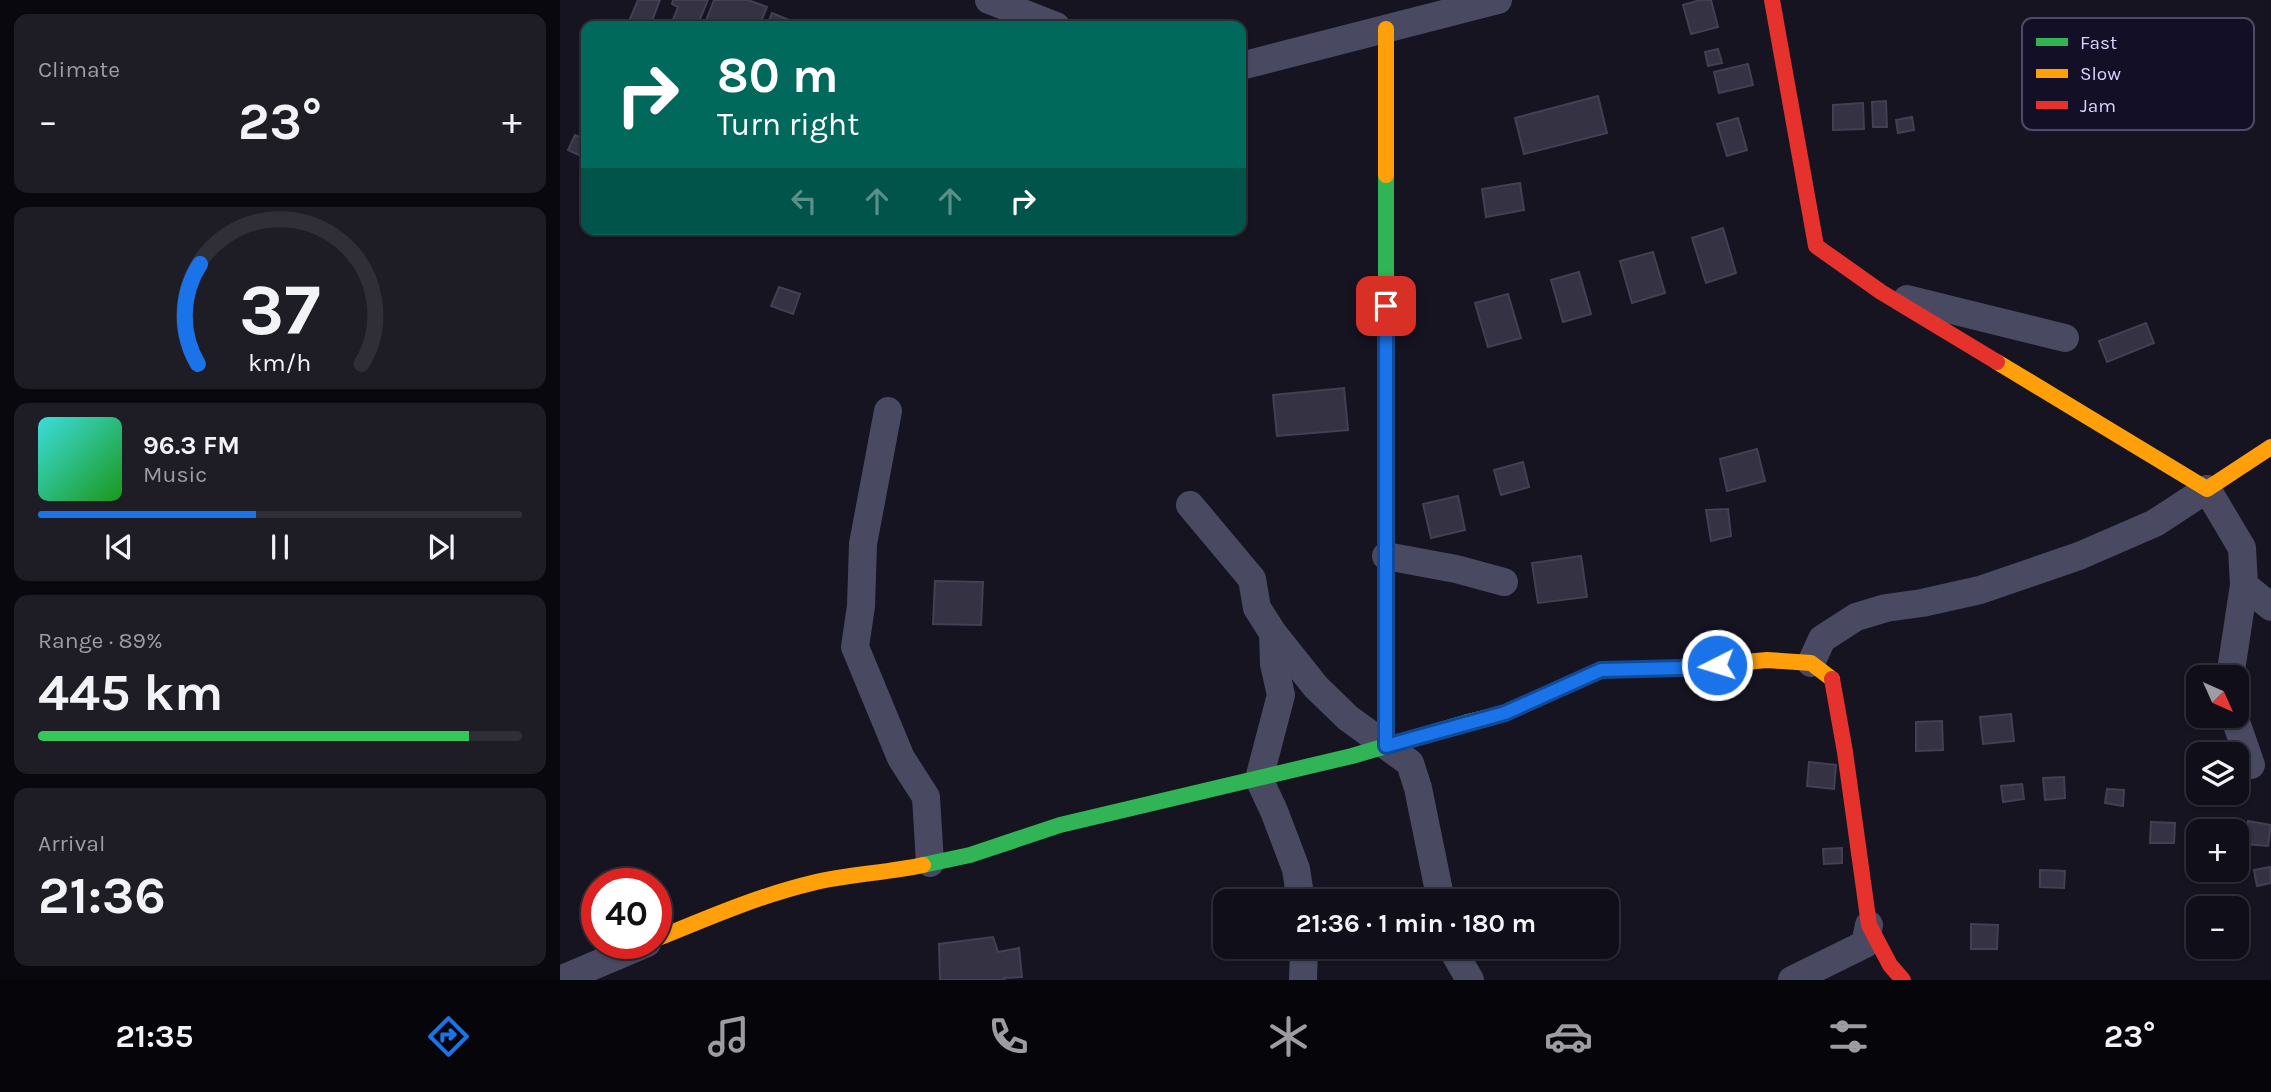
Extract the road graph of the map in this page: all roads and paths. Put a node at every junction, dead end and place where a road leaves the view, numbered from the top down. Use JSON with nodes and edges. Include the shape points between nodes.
{"nodes":[{"id":1,"x":989,"y":0,"type":"edge"},
{"id":2,"x":1498,"y":0,"type":"edge"},
{"id":3,"x":1772,"y":0,"type":"edge"},
{"id":4,"x":1043,"y":21,"type":"edge"},
{"id":5,"x":1386,"y":29,"type":"junction"},
{"id":6,"x":1246,"y":65,"type":"edge"},
{"id":7,"x":1881,"y":292,"type":"junction"},
{"id":8,"x":2065,"y":338,"type":"dead end"},
{"id":9,"x":888,"y":411,"type":"dead end"},
{"id":10,"x":2271,"y":447,"type":"edge"},
{"id":11,"x":2207,"y":489,"type":"junction"},
{"id":12,"x":1190,"y":505,"type":"dead end"},
{"id":13,"x":1386,"y":556,"type":"junction"},
{"id":14,"x":1504,"y":582,"type":"dead end"},
{"id":15,"x":2244,"y":585,"type":"junction"},
{"id":16,"x":2271,"y":607,"type":"edge"},
{"id":17,"x":1273,"y":633,"type":"junction"},
{"id":18,"x":1811,"y":663,"type":"junction"},
{"id":19,"x":2232,"y":665,"type":"edge"},
{"id":20,"x":2238,"y":728,"type":"edge"},
{"id":21,"x":1386,"y":746,"type":"junction"},
{"id":22,"x":2251,"y":765,"type":"dead end"},
{"id":23,"x":1259,"y":779,"type":"junction"},
{"id":24,"x":930,"y":863,"type":"junction"},
{"id":25,"x":1299,"y":889,"type":"edge"},
{"id":26,"x":1439,"y":889,"type":"edge"},
{"id":27,"x":1869,"y":925,"type":"junction"},
{"id":28,"x":672,"y":932,"type":"edge"},
{"id":29,"x":609,"y":959,"type":"edge"},
{"id":30,"x":1304,"y":959,"type":"edge"},
{"id":31,"x":1458,"y":959,"type":"edge"},
{"id":32,"x":560,"y":980,"type":"edge"},
{"id":33,"x":1303,"y":980,"type":"edge"},
{"id":34,"x":1470,"y":980,"type":"edge"},
{"id":35,"x":1793,"y":980,"type":"edge"},
{"id":36,"x":1903,"y":980,"type":"edge"}],
"edges":[{"from":1,"to":4,"type":"street"},
{"from":2,"to":5,"type":"street"},
{"from":3,"to":7,"type":"street","via":[[1816,246]]},
{"from":5,"to":6,"type":"street"},
{"from":5,"to":13,"type":"street"},
{"from":7,"to":8,"type":"street"},
{"from":7,"to":11,"type":"street"},
{"from":9,"to":24,"type":"street","via":[[863,544],[855,647],[901,758],[926,797]]},
{"from":10,"to":11,"type":"street"},
{"from":11,"to":15,"type":"street","via":[[2242,548]]},
{"from":11,"to":18,"type":"street","via":[[2155,523],[2079,556],[1980,590],[1856,617],[1822,639]]},
{"from":12,"to":17,"type":"street","via":[[1252,579],[1258,608]]},
{"from":13,"to":14,"type":"street"},
{"from":13,"to":21,"type":"street"},
{"from":15,"to":16,"type":"street"},
{"from":15,"to":19,"type":"street"},
{"from":17,"to":21,"type":"street","via":[[1316,687]]},
{"from":17,"to":23,"type":"street","via":[[1280,695]]},
{"from":18,"to":21,"type":"street","via":[[1767,660],[1601,670],[1505,713]]},
{"from":18,"to":27,"type":"street","via":[[1832,679]]},
{"from":20,"to":22,"type":"street"},
{"from":21,"to":23,"type":"street"},
{"from":21,"to":26,"type":"street","via":[[1410,763]]},
{"from":23,"to":24,"type":"street","via":[[1060,825],[970,855]]},
{"from":23,"to":25,"type":"street","via":[[1275,811]]},
{"from":24,"to":28,"type":"street","via":[[814,881]]},
{"from":27,"to":35,"type":"street","via":[[1865,944]]},
{"from":27,"to":36,"type":"street"},
{"from":29,"to":32,"type":"street"},
{"from":30,"to":33,"type":"street"},
{"from":31,"to":34,"type":"street"}]}
